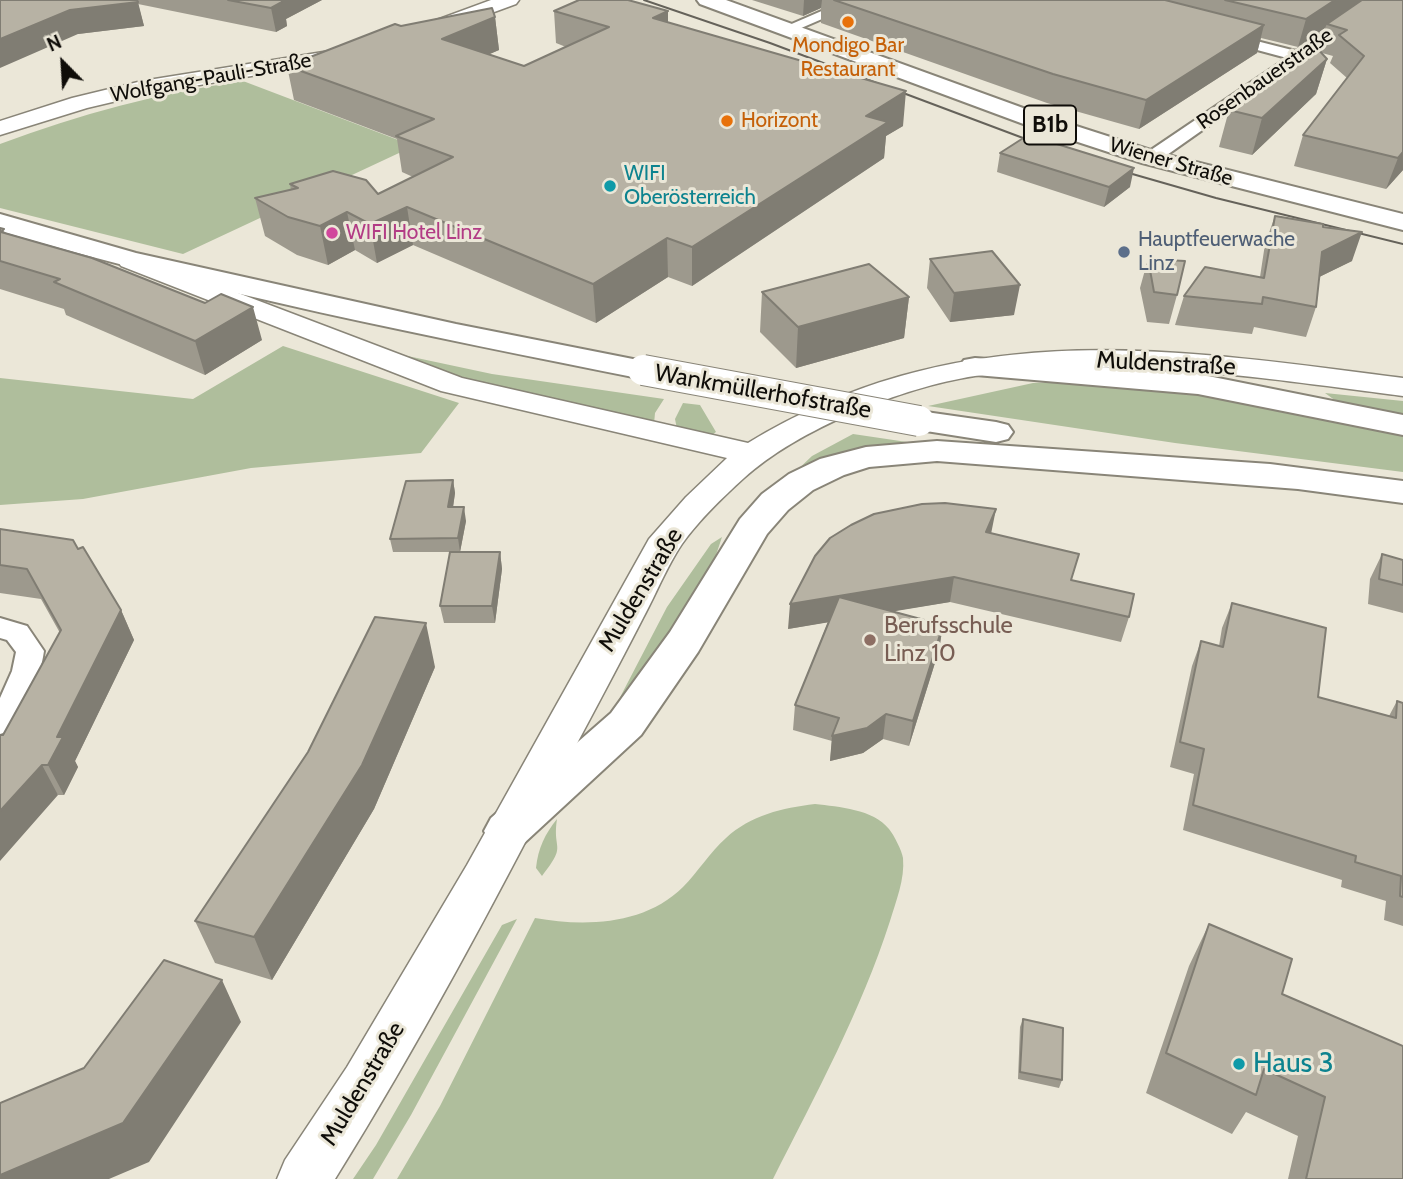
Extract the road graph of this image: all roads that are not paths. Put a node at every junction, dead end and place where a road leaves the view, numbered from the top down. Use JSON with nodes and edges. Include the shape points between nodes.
{"nodes":[{"id":1,"x":461,"y":0,"type":"edge"},
{"id":2,"x":474,"y":0,"type":"edge"},
{"id":3,"x":509,"y":0,"type":"edge"},
{"id":4,"x":706,"y":0,"type":"edge"},
{"id":5,"x":859,"y":0,"type":"edge"},
{"id":6,"x":1380,"y":0,"type":"edge"},
{"id":7,"x":441,"y":18,"type":"junction"},
{"id":8,"x":787,"y":29,"type":"junction"},
{"id":9,"x":1206,"y":32,"type":"edge"},
{"id":10,"x":362,"y":50,"type":"edge"},
{"id":11,"x":1298,"y":56,"type":"junction"},
{"id":12,"x":0,"y":128,"type":"edge"},
{"id":13,"x":1151,"y":158,"type":"junction"},
{"id":14,"x":0,"y":222,"type":"edge"},
{"id":15,"x":1403,"y":222,"type":"edge"},
{"id":16,"x":130,"y":260,"type":"junction"},
{"id":17,"x":975,"y":367,"type":"junction"},
{"id":18,"x":1312,"y":375,"type":"junction"},
{"id":19,"x":1403,"y":387,"type":"edge"},
{"id":20,"x":1340,"y":412,"type":"junction"},
{"id":21,"x":1403,"y":425,"type":"edge"},
{"id":22,"x":754,"y":454,"type":"junction"},
{"id":23,"x":1296,"y":479,"type":"junction"},
{"id":24,"x":1403,"y":492,"type":"edge"},
{"id":25,"x":0,"y":628,"type":"edge"},
{"id":26,"x":0,"y":723,"type":"edge"},
{"id":27,"x":507,"y":831,"type":"junction"},
{"id":28,"x":304,"y":1179,"type":"edge"}],
"edges":[{"from":1,"to":7,"type":"main road"},
{"from":2,"to":7,"type":"main road"},
{"from":3,"to":7,"type":"main road","via":[[423,30]]},
{"from":4,"to":8,"type":"main road","name":"Wiener Straße","number":"B1b"},
{"from":5,"to":8,"type":"street"},
{"from":6,"to":11,"type":"street","name":"Rosenbauerstraße"},
{"from":8,"to":13,"type":"main road","name":"Wiener Straße","number":"B1b"},
{"from":9,"to":11,"type":"street"},
{"from":10,"to":12,"type":"main road","name":"Wolfgang-Pauli-Straße","via":[[142,88]]},
{"from":11,"to":13,"type":"street","name":"Rosenbauerstraße"},
{"from":13,"to":15,"type":"main road","name":"Wiener Straße","number":"B1b"},
{"from":14,"to":16,"type":"main road","name":"Wankmüllerhofstraße"},
{"from":16,"to":22,"type":"main road","name":"Wankmüllerhofstraße","via":[[452,385]]},
{"from":16,"to":23,"type":"main road","name":"Wankmüllerhofstraße","bridge":true,"via":[[643,370],[919,421]]},
{"from":17,"to":18,"type":"main road","name":"Muldenstraße","via":[[1108,360]]},
{"from":17,"to":20,"type":"main road","via":[[1198,384]]},
{"from":17,"to":22,"type":"main road","name":"Muldenstraße","via":[[878,392]]},
{"from":18,"to":19,"type":"main road","name":"Muldenstraße"},
{"from":18,"to":20,"type":"main road","via":[[1309,389],[1313,397]]},
{"from":20,"to":21,"type":"main road"},
{"from":22,"to":27,"type":"main road","name":"Muldenstraße","via":[[667,538]]},
{"from":23,"to":24,"type":"main road","name":"Wankmüllerhofstraße"},
{"from":23,"to":27,"type":"main road","via":[[937,451],[866,457],[832,467],[775,502],[753,527],[684,642],[626,724]]},
{"from":25,"to":26,"type":"street","via":[[17,633],[30,651],[29,669]]},
{"from":27,"to":28,"type":"main road","name":"Muldenstraße","via":[[365,1084]]}]}
